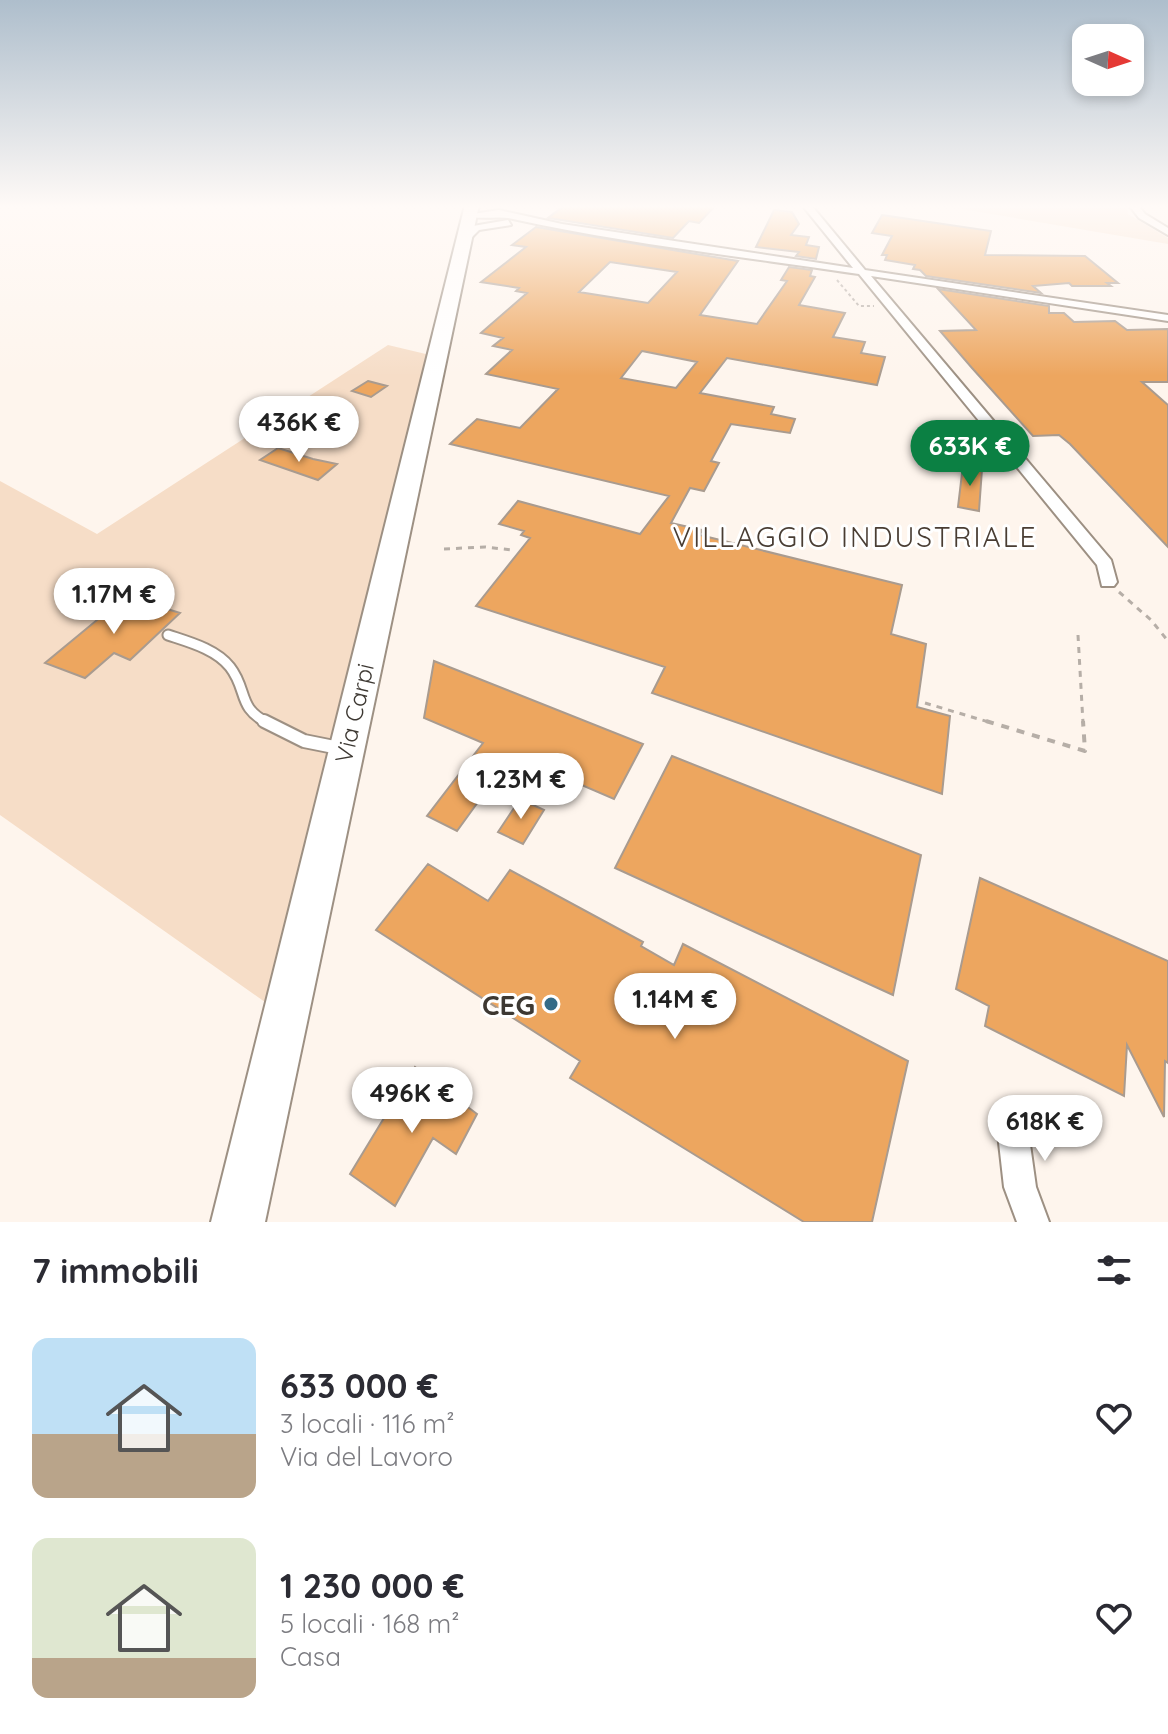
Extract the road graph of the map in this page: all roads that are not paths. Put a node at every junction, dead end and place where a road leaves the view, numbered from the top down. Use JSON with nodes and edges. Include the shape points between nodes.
{"nodes":[{"id":1,"x":458,"y":262,"type":"edge"},
{"id":2,"x":796,"y":262,"type":"edge"},
{"id":3,"x":854,"y":262,"type":"edge"},
{"id":4,"x":862,"y":272,"type":"junction"},
{"id":5,"x":1168,"y":318,"type":"edge"},
{"id":6,"x":1108,"y":582,"type":"road end"},
{"id":7,"x":168,"y":635,"type":"dead end"},
{"id":8,"x":346,"y":749,"type":"junction"},
{"id":9,"x":1011,"y":1116,"type":"dead end"},
{"id":10,"x":238,"y":1222,"type":"edge"},
{"id":11,"x":1033,"y":1222,"type":"edge"}],
"edges":[{"from":1,"to":8,"type":"main road","name":"Via Carpi"},
{"from":2,"to":4,"type":"street"},
{"from":3,"to":4,"type":"street"},
{"from":4,"to":5,"type":"street"},
{"from":4,"to":6,"type":"street","via":[[1105,564]]},
{"from":7,"to":8,"type":"lane","via":[[204,648],[230,667],[252,715],[304,741]]},
{"from":8,"to":10,"type":"main road","name":"Via Carpi"},
{"from":9,"to":11,"type":"street","via":[[1020,1187]]}]}
